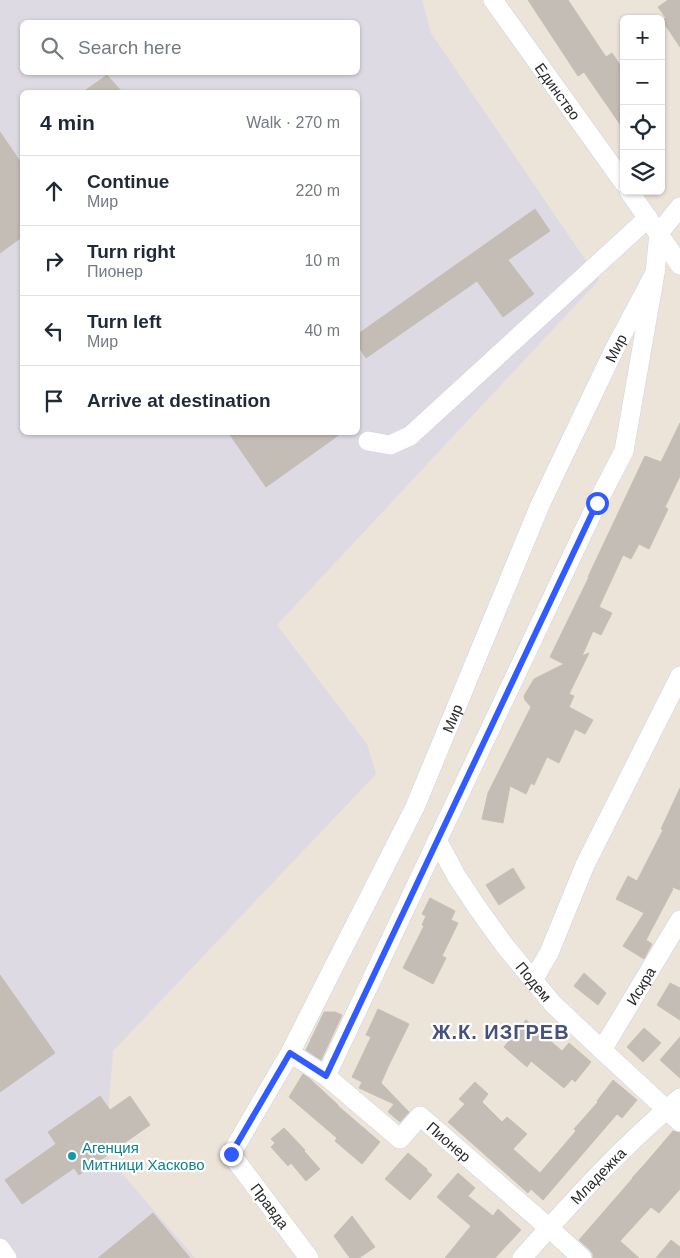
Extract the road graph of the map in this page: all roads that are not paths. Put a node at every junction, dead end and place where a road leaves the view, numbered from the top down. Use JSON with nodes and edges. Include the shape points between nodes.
{"nodes":[{"id":1,"x":493,"y":0,"type":"edge"},
{"id":2,"x":620,"y":177,"type":"edge"},
{"id":3,"x":632,"y":195,"type":"edge"},
{"id":4,"x":680,"y":207,"type":"edge"},
{"id":5,"x":648,"y":218,"type":"junction"},
{"id":6,"x":659,"y":234,"type":"junction"},
{"id":7,"x":680,"y":265,"type":"edge"},
{"id":8,"x":655,"y":273,"type":"junction"},
{"id":9,"x":368,"y":441,"type":"dead end"},
{"id":10,"x":680,"y":676,"type":"edge"},
{"id":11,"x":437,"y":840,"type":"junction"},
{"id":12,"x":680,"y":920,"type":"edge"},
{"id":13,"x":533,"y":980,"type":"junction"},
{"id":14,"x":602,"y":1050,"type":"junction"},
{"id":15,"x":290,"y":1053,"type":"junction"},
{"id":16,"x":326,"y":1076,"type":"junction"},
{"id":17,"x":673,"y":1104,"type":"edge"},
{"id":18,"x":680,"y":1122,"type":"edge"},
{"id":19,"x":231,"y":1154,"type":"joint"},
{"id":20,"x":549,"y":1228,"type":"junction"},
{"id":21,"x":0,"y":1248,"type":"edge"},
{"id":22,"x":7,"y":1258,"type":"edge"},
{"id":23,"x":309,"y":1258,"type":"edge"},
{"id":24,"x":522,"y":1258,"type":"edge"},
{"id":25,"x":582,"y":1258,"type":"edge"}],
"edges":[{"from":1,"to":2,"type":"street","name":"Единство"},
{"from":3,"to":5,"type":"street"},
{"from":4,"to":6,"type":"street"},
{"from":5,"to":6,"type":"street"},
{"from":5,"to":9,"type":"street","via":[[410,436],[390,445]]},
{"from":6,"to":7,"type":"street"},
{"from":6,"to":8,"type":"street","name":"Мир"},
{"from":8,"to":11,"type":"street","name":"Мир","via":[[624,451]]},
{"from":8,"to":15,"type":"street","name":"Мир","via":[[613,352],[540,506],[415,807]]},
{"from":10,"to":13,"type":"street","via":[[585,865],[549,953]]},
{"from":11,"to":13,"type":"street","name":"Подем","via":[[479,910]]},
{"from":11,"to":16,"type":"street","name":"Мир"},
{"from":12,"to":14,"type":"street","name":"Искра"},
{"from":13,"to":14,"type":"street","name":"Подем","via":[[553,1004]]},
{"from":14,"to":17,"type":"street","name":"Подем"},
{"from":15,"to":16,"type":"street","name":"Пионер"},
{"from":15,"to":19,"type":"street","name":"Мир"},
{"from":16,"to":20,"type":"street","name":"Пионер","via":[[400,1139],[420,1116]]},
{"from":17,"to":18,"type":"street","name":"Подем"},
{"from":17,"to":20,"type":"street","name":"Младежка","via":[[634,1138]]},
{"from":19,"to":23,"type":"street","name":"Правда"},
{"from":20,"to":24,"type":"street","name":"Младежка"},
{"from":20,"to":25,"type":"street","name":"Пионер"},
{"from":21,"to":22,"type":"street"}]}
